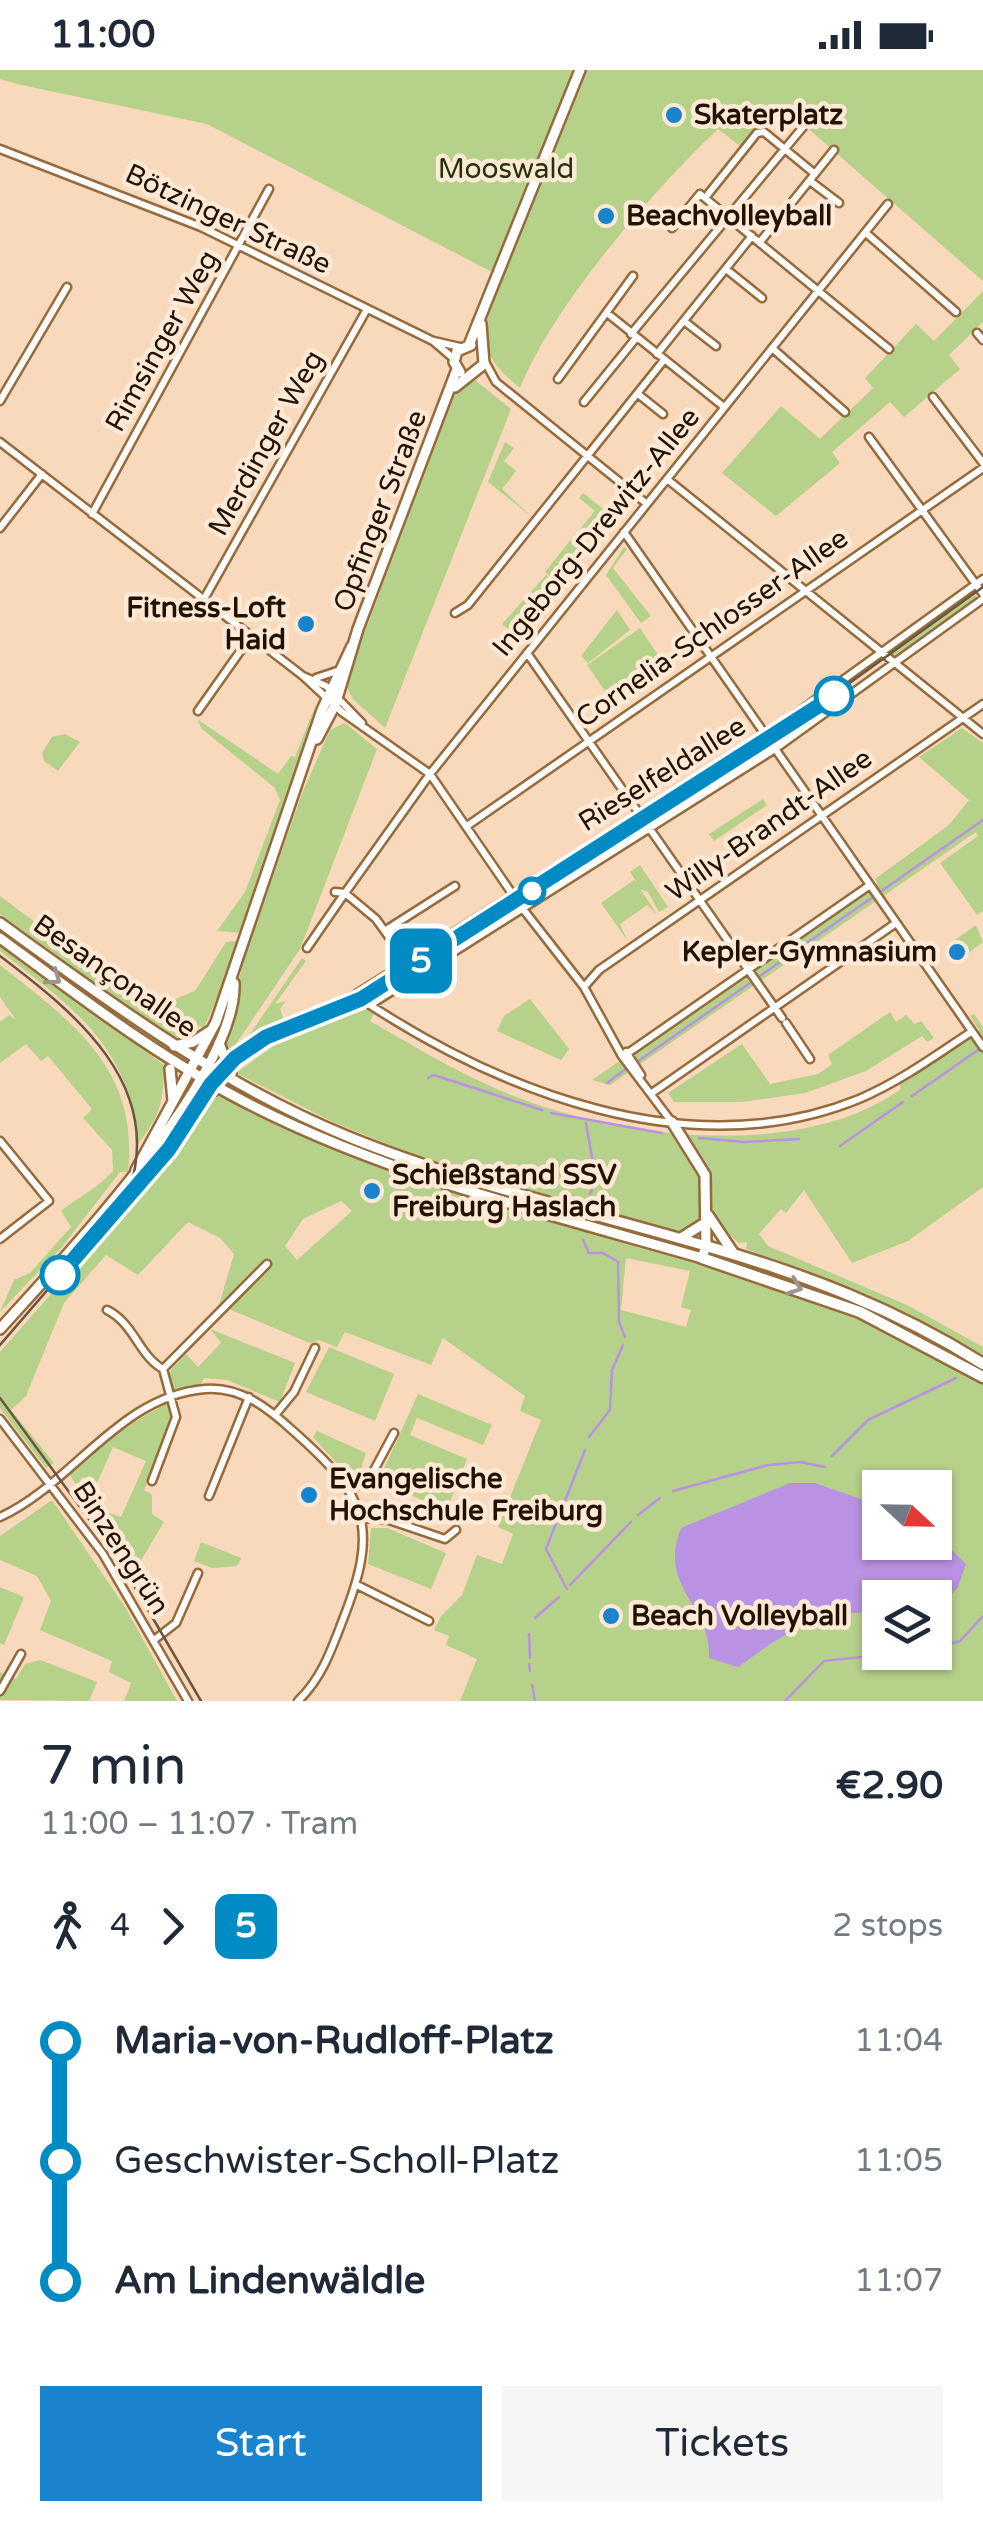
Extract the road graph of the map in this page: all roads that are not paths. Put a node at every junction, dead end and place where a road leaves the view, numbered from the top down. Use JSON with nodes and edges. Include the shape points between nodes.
{"nodes":[{"id":1,"x":580,"y":70,"type":"edge"},
{"id":2,"x":803,"y":126,"type":"dead end"},
{"id":3,"x":0,"y":149,"type":"edge"},
{"id":4,"x":785,"y":149,"type":"junction"},
{"id":5,"x":834,"y":150,"type":"dead end"},
{"id":6,"x":812,"y":177,"type":"junction"},
{"id":7,"x":269,"y":188,"type":"dead end"},
{"id":8,"x":702,"y":196,"type":"junction"},
{"id":9,"x":838,"y":203,"type":"dead end"},
{"id":10,"x":888,"y":204,"type":"dead end"},
{"id":11,"x":728,"y":217,"type":"junction"},
{"id":12,"x":672,"y":228,"type":"dead end"},
{"id":13,"x":866,"y":232,"type":"junction"},
{"id":14,"x":752,"y":236,"type":"junction"},
{"id":15,"x":760,"y":242,"type":"junction"},
{"id":16,"x":241,"y":246,"type":"junction"},
{"id":17,"x":726,"y":269,"type":"junction"},
{"id":18,"x":633,"y":276,"type":"dead end"},
{"id":19,"x":67,"y":287,"type":"dead end"},
{"id":20,"x":819,"y":290,"type":"junction"},
{"id":21,"x":762,"y":298,"type":"dead end"},
{"id":22,"x":368,"y":309,"type":"junction"},
{"id":23,"x":956,"y":312,"type":"dead end"},
{"id":24,"x":608,"y":313,"type":"junction"},
{"id":25,"x":481,"y":317,"type":"junction"},
{"id":26,"x":684,"y":321,"type":"junction"},
{"id":27,"x":634,"y":336,"type":"junction"},
{"id":28,"x":433,"y":341,"type":"junction"},
{"id":29,"x":465,"y":346,"type":"junction"},
{"id":30,"x":716,"y":346,"type":"dead end"},
{"id":31,"x":772,"y":348,"type":"junction"},
{"id":32,"x":889,"y":349,"type":"dead end"},
{"id":33,"x":483,"y":356,"type":"junction"},
{"id":34,"x":661,"y":357,"type":"junction"},
{"id":35,"x":463,"y":369,"type":"junction"},
{"id":36,"x":558,"y":379,"type":"dead end"},
{"id":37,"x":496,"y":382,"type":"junction"},
{"id":38,"x":638,"y":394,"type":"junction"},
{"id":39,"x":933,"y":397,"type":"dead end"},
{"id":40,"x":0,"y":401,"type":"edge"},
{"id":41,"x":584,"y":402,"type":"dead end"},
{"id":42,"x":724,"y":407,"type":"junction"},
{"id":43,"x":845,"y":412,"type":"dead end"},
{"id":44,"x":663,"y":414,"type":"dead end"},
{"id":45,"x":869,"y":437,"type":"dead end"},
{"id":46,"x":0,"y":442,"type":"edge"},
{"id":47,"x":588,"y":456,"type":"junction"},
{"id":48,"x":983,"y":466,"type":"edge"},
{"id":49,"x":42,"y":474,"type":"junction"},
{"id":50,"x":667,"y":479,"type":"junction"},
{"id":51,"x":646,"y":504,"type":"junction"},
{"id":52,"x":924,"y":508,"type":"junction"},
{"id":53,"x":92,"y":514,"type":"junction"},
{"id":54,"x":0,"y":528,"type":"edge"},
{"id":55,"x":624,"y":532,"type":"junction"},
{"id":56,"x":979,"y":582,"type":"edge"},
{"id":57,"x":806,"y":591,"type":"junction"},
{"id":58,"x":982,"y":595,"type":"edge"},
{"id":59,"x":204,"y":598,"type":"junction"},
{"id":60,"x":455,"y":613,"type":"dead end"},
{"id":61,"x":251,"y":636,"type":"junction"},
{"id":62,"x":352,"y":646,"type":"junction"},
{"id":63,"x":527,"y":653,"type":"junction"},
{"id":64,"x":711,"y":656,"type":"junction"},
{"id":65,"x":886,"y":656,"type":"junction"},
{"id":66,"x":897,"y":664,"type":"junction"},
{"id":67,"x":333,"y":673,"type":"junction"},
{"id":68,"x":303,"y":676,"type":"junction"},
{"id":69,"x":315,"y":679,"type":"junction"},
{"id":70,"x":332,"y":697,"type":"junction"},
{"id":71,"x":983,"y":704,"type":"edge"},
{"id":72,"x":198,"y":711,"type":"dead end"},
{"id":73,"x":963,"y":718,"type":"junction"},
{"id":74,"x":983,"y":734,"type":"edge"},
{"id":75,"x":768,"y":738,"type":"junction"},
{"id":76,"x":589,"y":741,"type":"junction"},
{"id":77,"x":775,"y":749,"type":"junction"},
{"id":78,"x":430,"y":774,"type":"junction"},
{"id":79,"x":640,"y":815,"type":"junction"},
{"id":80,"x":822,"y":817,"type":"junction"},
{"id":81,"x":467,"y":826,"type":"junction"},
{"id":82,"x":650,"y":828,"type":"junction"},
{"id":83,"x":456,"y":886,"type":"dead end"},
{"id":84,"x":870,"y":886,"type":"junction"},
{"id":85,"x":335,"y":892,"type":"dead end"},
{"id":86,"x":345,"y":893,"type":"junction"},
{"id":87,"x":513,"y":895,"type":"junction"},
{"id":88,"x":700,"y":901,"type":"junction"},
{"id":89,"x":523,"y":909,"type":"junction"},
{"id":90,"x":0,"y":923,"type":"edge"},
{"id":91,"x":896,"y":923,"type":"junction"},
{"id":92,"x":386,"y":930,"type":"junction"},
{"id":93,"x":0,"y":938,"type":"edge"},
{"id":94,"x":307,"y":948,"type":"dead end"},
{"id":95,"x":407,"y":962,"type":"junction"},
{"id":96,"x":750,"y":972,"type":"junction"},
{"id":97,"x":233,"y":975,"type":"junction"},
{"id":98,"x":584,"y":987,"type":"junction"},
{"id":99,"x":370,"y":1005,"type":"junction"},
{"id":100,"x":774,"y":1008,"type":"junction"},
{"id":101,"x":212,"y":1030,"type":"junction"},
{"id":102,"x":971,"y":1032,"type":"junction"},
{"id":103,"x":218,"y":1040,"type":"junction"},
{"id":104,"x":173,"y":1046,"type":"junction"},
{"id":105,"x":983,"y":1047,"type":"edge"},
{"id":106,"x":162,"y":1055,"type":"junction"},
{"id":107,"x":810,"y":1059,"type":"dead end"},
{"id":108,"x":202,"y":1062,"type":"junction"},
{"id":109,"x":631,"y":1062,"type":"junction"},
{"id":110,"x":195,"y":1074,"type":"junction"},
{"id":111,"x":245,"y":1084,"type":"junction"},
{"id":112,"x":219,"y":1088,"type":"junction"},
{"id":113,"x":652,"y":1094,"type":"junction"},
{"id":114,"x":177,"y":1107,"type":"junction"},
{"id":115,"x":672,"y":1122,"type":"junction"},
{"id":116,"x":1,"y":1145,"type":"edge"},
{"id":117,"x":710,"y":1221,"type":"junction"},
{"id":118,"x":0,"y":1238,"type":"edge"},
{"id":119,"x":681,"y":1238,"type":"junction"},
{"id":120,"x":704,"y":1252,"type":"junction"},
{"id":121,"x":734,"y":1254,"type":"junction"},
{"id":122,"x":267,"y":1264,"type":"dead end"},
{"id":123,"x":107,"y":1310,"type":"dead end"},
{"id":124,"x":0,"y":1329,"type":"edge"},
{"id":125,"x":315,"y":1348,"type":"dead end"},
{"id":126,"x":983,"y":1364,"type":"edge"},
{"id":127,"x":163,"y":1369,"type":"junction"},
{"id":128,"x":983,"y":1377,"type":"edge"},
{"id":129,"x":168,"y":1397,"type":"junction"},
{"id":130,"x":249,"y":1397,"type":"junction"},
{"id":131,"x":275,"y":1415,"type":"junction"},
{"id":132,"x":0,"y":1418,"type":"edge"},
{"id":133,"x":394,"y":1432,"type":"dead end"},
{"id":134,"x":50,"y":1481,"type":"junction"},
{"id":135,"x":152,"y":1481,"type":"dead end"},
{"id":136,"x":350,"y":1491,"type":"junction"},
{"id":137,"x":209,"y":1496,"type":"dead end"},
{"id":138,"x":0,"y":1516,"type":"edge"},
{"id":139,"x":361,"y":1517,"type":"junction"},
{"id":140,"x":456,"y":1530,"type":"dead end"},
{"id":141,"x":198,"y":1573,"type":"dead end"},
{"id":142,"x":357,"y":1586,"type":"junction"},
{"id":143,"x":430,"y":1620,"type":"dead end"},
{"id":144,"x":154,"y":1640,"type":"junction"},
{"id":145,"x":22,"y":1654,"type":"dead end"},
{"id":146,"x":0,"y":1691,"type":"edge"},
{"id":147,"x":188,"y":1701,"type":"edge"},
{"id":148,"x":298,"y":1701,"type":"edge"}],
"edges":[{"from":1,"to":25,"type":"main road","name":"Opfinger Straße"},
{"from":2,"to":4,"type":"street"},
{"from":3,"to":16,"type":"street","name":"Bötzinger Straße"},
{"from":4,"to":6,"type":"street"},
{"from":4,"to":8,"type":"street","via":[[756,133]]},
{"from":4,"to":11,"type":"street"},
{"from":5,"to":6,"type":"street"},
{"from":6,"to":9,"type":"street"},
{"from":6,"to":15,"type":"street"},
{"from":7,"to":16,"type":"street","name":"Rimsinger Weg"},
{"from":8,"to":11,"type":"street"},
{"from":8,"to":12,"type":"street"},
{"from":10,"to":13,"type":"street","name":"Ingeborg-Drewitz-Allee"},
{"from":11,"to":14,"type":"street"},
{"from":11,"to":27,"type":"street"},
{"from":13,"to":20,"type":"street","name":"Ingeborg-Drewitz-Allee"},
{"from":13,"to":23,"type":"street"},
{"from":14,"to":15,"type":"street"},
{"from":14,"to":17,"type":"street"},
{"from":15,"to":20,"type":"street"},
{"from":16,"to":22,"type":"street","name":"Bötzinger Straße"},
{"from":16,"to":53,"type":"street","name":"Rimsinger Weg"},
{"from":17,"to":21,"type":"street"},
{"from":17,"to":26,"type":"street"},
{"from":18,"to":24,"type":"street"},
{"from":19,"to":40,"type":"street"},
{"from":20,"to":31,"type":"street","name":"Ingeborg-Drewitz-Allee"},
{"from":20,"to":32,"type":"street"},
{"from":22,"to":28,"type":"street","name":"Bötzinger Straße"},
{"from":22,"to":59,"type":"street","name":"Merdinger Weg"},
{"from":24,"to":27,"type":"street"},
{"from":24,"to":36,"type":"street"},
{"from":25,"to":29,"type":"main road","name":"Opfinger Straße"},
{"from":25,"to":33,"type":"main road","name":"Opfinger Straße"},
{"from":26,"to":30,"type":"street"},
{"from":26,"to":34,"type":"street"},
{"from":27,"to":34,"type":"street"},
{"from":27,"to":41,"type":"street"},
{"from":28,"to":29,"type":"street","name":"Bötzinger Straße"},
{"from":28,"to":35,"type":"street","name":"Bötzinger Straße"},
{"from":29,"to":33,"type":"main road"},
{"from":29,"to":35,"type":"main road","name":"Opfinger Straße"},
{"from":31,"to":42,"type":"street","name":"Ingeborg-Drewitz-Allee"},
{"from":31,"to":43,"type":"street"},
{"from":33,"to":35,"type":"main road","name":"Opfinger Straße"},
{"from":33,"to":37,"type":"street"},
{"from":34,"to":38,"type":"street"},
{"from":34,"to":42,"type":"street"},
{"from":35,"to":37,"type":"street","name":"Bötzinger Straße"},
{"from":35,"to":62,"type":"main road","name":"Opfinger Straße"},
{"from":37,"to":47,"type":"street"},
{"from":38,"to":44,"type":"street"},
{"from":38,"to":47,"type":"street"},
{"from":39,"to":48,"type":"street"},
{"from":42,"to":50,"type":"street","name":"Ingeborg-Drewitz-Allee"},
{"from":45,"to":52,"type":"street"},
{"from":46,"to":49,"type":"street"},
{"from":47,"to":51,"type":"street"},
{"from":47,"to":60,"type":"street"},
{"from":48,"to":52,"type":"street","name":"Cornelia-Schlosser-Allee"},
{"from":49,"to":53,"type":"street"},
{"from":49,"to":54,"type":"street"},
{"from":50,"to":51,"type":"street","name":"Ingeborg-Drewitz-Allee"},
{"from":50,"to":57,"type":"street"},
{"from":51,"to":55,"type":"street","name":"Ingeborg-Drewitz-Allee"},
{"from":52,"to":56,"type":"street"},
{"from":52,"to":57,"type":"street","name":"Cornelia-Schlosser-Allee"},
{"from":53,"to":59,"type":"street"},
{"from":55,"to":63,"type":"street","name":"Ingeborg-Drewitz-Allee"},
{"from":55,"to":64,"type":"street"},
{"from":56,"to":58,"type":"street"},
{"from":56,"to":65,"type":"street","name":"Rieselfeldallee"},
{"from":57,"to":64,"type":"street","name":"Cornelia-Schlosser-Allee"},
{"from":57,"to":65,"type":"street"},
{"from":58,"to":66,"type":"street","name":"Rieselfeldallee"},
{"from":59,"to":61,"type":"street"},
{"from":61,"to":68,"type":"street"},
{"from":61,"to":72,"type":"street"},
{"from":62,"to":67,"type":"main road","name":"Opfinger Straße"},
{"from":62,"to":70,"type":"main road","name":"Opfinger Straße"},
{"from":63,"to":76,"type":"street"},
{"from":63,"to":78,"type":"street","name":"Ingeborg-Drewitz-Allee"},
{"from":64,"to":75,"type":"street"},
{"from":64,"to":76,"type":"street","name":"Cornelia-Schlosser-Allee"},
{"from":65,"to":66,"type":"street"},
{"from":65,"to":75,"type":"street","name":"Rieselfeldallee"},
{"from":66,"to":73,"type":"street"},
{"from":66,"to":77,"type":"street","name":"Rieselfeldallee"},
{"from":67,"to":69,"type":"street"},
{"from":67,"to":70,"type":"main road","name":"Opfinger Straße"},
{"from":68,"to":69,"type":"street"},
{"from":68,"to":70,"type":"street"},
{"from":69,"to":70,"type":"street"},
{"from":70,"to":78,"type":"street"},
{"from":70,"to":97,"type":"main road","name":"Opfinger Straße"},
{"from":71,"to":73,"type":"street","name":"Willy-Brandt-Allee"},
{"from":73,"to":74,"type":"street"},
{"from":73,"to":80,"type":"street","name":"Willy-Brandt-Allee"},
{"from":75,"to":77,"type":"street"},
{"from":75,"to":79,"type":"street","name":"Rieselfeldallee"},
{"from":76,"to":79,"type":"street"},
{"from":76,"to":81,"type":"street","name":"Cornelia-Schlosser-Allee"},
{"from":77,"to":80,"type":"street"},
{"from":77,"to":82,"type":"street","name":"Rieselfeldallee"},
{"from":78,"to":81,"type":"street"},
{"from":78,"to":86,"type":"street","name":"Ingeborg-Drewitz-Allee"},
{"from":79,"to":82,"type":"street"},
{"from":79,"to":87,"type":"street","name":"Rieselfeldallee"},
{"from":80,"to":84,"type":"street"},
{"from":80,"to":88,"type":"street","name":"Willy-Brandt-Allee"},
{"from":81,"to":87,"type":"street"},
{"from":82,"to":88,"type":"street"},
{"from":82,"to":89,"type":"street","name":"Rieselfeldallee"},
{"from":83,"to":92,"type":"street"},
{"from":84,"to":91,"type":"street"},
{"from":84,"to":96,"type":"street"},
{"from":85,"to":86,"type":"street"},
{"from":86,"to":92,"type":"street"},
{"from":86,"to":94,"type":"street","name":"Ingeborg-Drewitz-Allee"},
{"from":87,"to":95,"type":"street","name":"Rieselfeldallee"},
{"from":88,"to":96,"type":"street"},
{"from":88,"to":98,"type":"street","name":"Willy-Brandt-Allee"},
{"from":89,"to":98,"type":"street"},
{"from":89,"to":99,"type":"street","name":"Rieselfeldallee"},
{"from":90,"to":104,"type":"main road","name":"Besançonallee"},
{"from":91,"to":100,"type":"street"},
{"from":91,"to":102,"type":"street"},
{"from":92,"to":95,"type":"street"},
{"from":93,"to":106,"type":"main road","name":"Besançonallee","one_way":true},
{"from":95,"to":99,"type":"street","name":"Rieselfeldallee","via":[[355,995]]},
{"from":96,"to":100,"type":"street"},
{"from":96,"to":109,"type":"street"},
{"from":97,"to":101,"type":"main road","name":"Opfinger Straße"},
{"from":97,"to":103,"type":"main road","name":"Opfinger Straße","via":[[232,1005]]},
{"from":98,"to":109,"type":"street"},
{"from":99,"to":115,"type":"street","via":[[521,1084]]},
{"from":100,"to":107,"type":"street"},
{"from":100,"to":113,"type":"street"},
{"from":101,"to":104,"type":"main road"},
{"from":101,"to":108,"type":"main road","name":"Opfinger Straße"},
{"from":102,"to":105,"type":"street"},
{"from":102,"to":115,"type":"street","via":[[884,1087],[809,1115],[748,1125]]},
{"from":103,"to":108,"type":"main road","name":"Opfinger Straße"},
{"from":103,"to":111,"type":"main road","via":[[222,1058]]},
{"from":104,"to":108,"type":"main road","name":"Besançonallee"},
{"from":106,"to":110,"type":"main road","name":"Besançonallee"},
{"from":106,"to":114,"type":"main road"},
{"from":108,"to":110,"type":"main road","name":"Opfinger Straße"},
{"from":108,"to":111,"type":"main road","name":"Besançonallee"},
{"from":109,"to":113,"type":"street"},
{"from":110,"to":112,"type":"main road","name":"Besançonallee"},
{"from":110,"to":114,"type":"main road","name":"Opfinger Straße"},
{"from":111,"to":119,"type":"main road","via":[[346,1136],[419,1164]]},
{"from":112,"to":114,"type":"main road"},
{"from":112,"to":120,"type":"main road","name":"Besançonallee","via":[[302,1130],[416,1174]]},
{"from":113,"to":115,"type":"street"},
{"from":114,"to":124,"type":"main road","name":"Opfinger Straße","via":[[87,1234]]},
{"from":115,"to":117,"type":"main road","via":[[702,1166]]},
{"from":116,"to":118,"type":"street","via":[[49,1201]]},
{"from":117,"to":119,"type":"main road"},
{"from":117,"to":120,"type":"main road","via":[[713,1238]]},
{"from":117,"to":121,"type":"main road"},
{"from":119,"to":120,"type":"main road"},
{"from":120,"to":121,"type":"highway"},
{"from":120,"to":128,"type":"highway","one_way":true,"via":[[860,1312]]},
{"from":121,"to":126,"type":"highway","via":[[867,1302]]},
{"from":122,"to":127,"type":"street"},
{"from":123,"to":127,"type":"street"},
{"from":125,"to":131,"type":"street"},
{"from":127,"to":129,"type":"street"},
{"from":129,"to":130,"type":"street","via":[[207,1388]]},
{"from":129,"to":134,"type":"street","via":[[127,1419]]},
{"from":129,"to":135,"type":"street","via":[[175,1426]]},
{"from":130,"to":131,"type":"street"},
{"from":130,"to":137,"type":"street"},
{"from":131,"to":136,"type":"street"},
{"from":132,"to":134,"type":"street","name":"Binzengrün"},
{"from":133,"to":136,"type":"street","via":[[372,1474]]},
{"from":134,"to":138,"type":"street","name":"Binzengrün"},
{"from":134,"to":144,"type":"street","name":"Binzengrün"},
{"from":136,"to":139,"type":"street"},
{"from":139,"to":140,"type":"street","via":[[445,1539]]},
{"from":139,"to":142,"type":"street","via":[[364,1558]]},
{"from":141,"to":144,"type":"street","name":"Binzengrün","via":[[176,1624]]},
{"from":142,"to":143,"type":"street"},
{"from":142,"to":148,"type":"street","via":[[323,1668]]},
{"from":144,"to":147,"type":"street","name":"Binzengrün"},
{"from":145,"to":146,"type":"street"}]}
